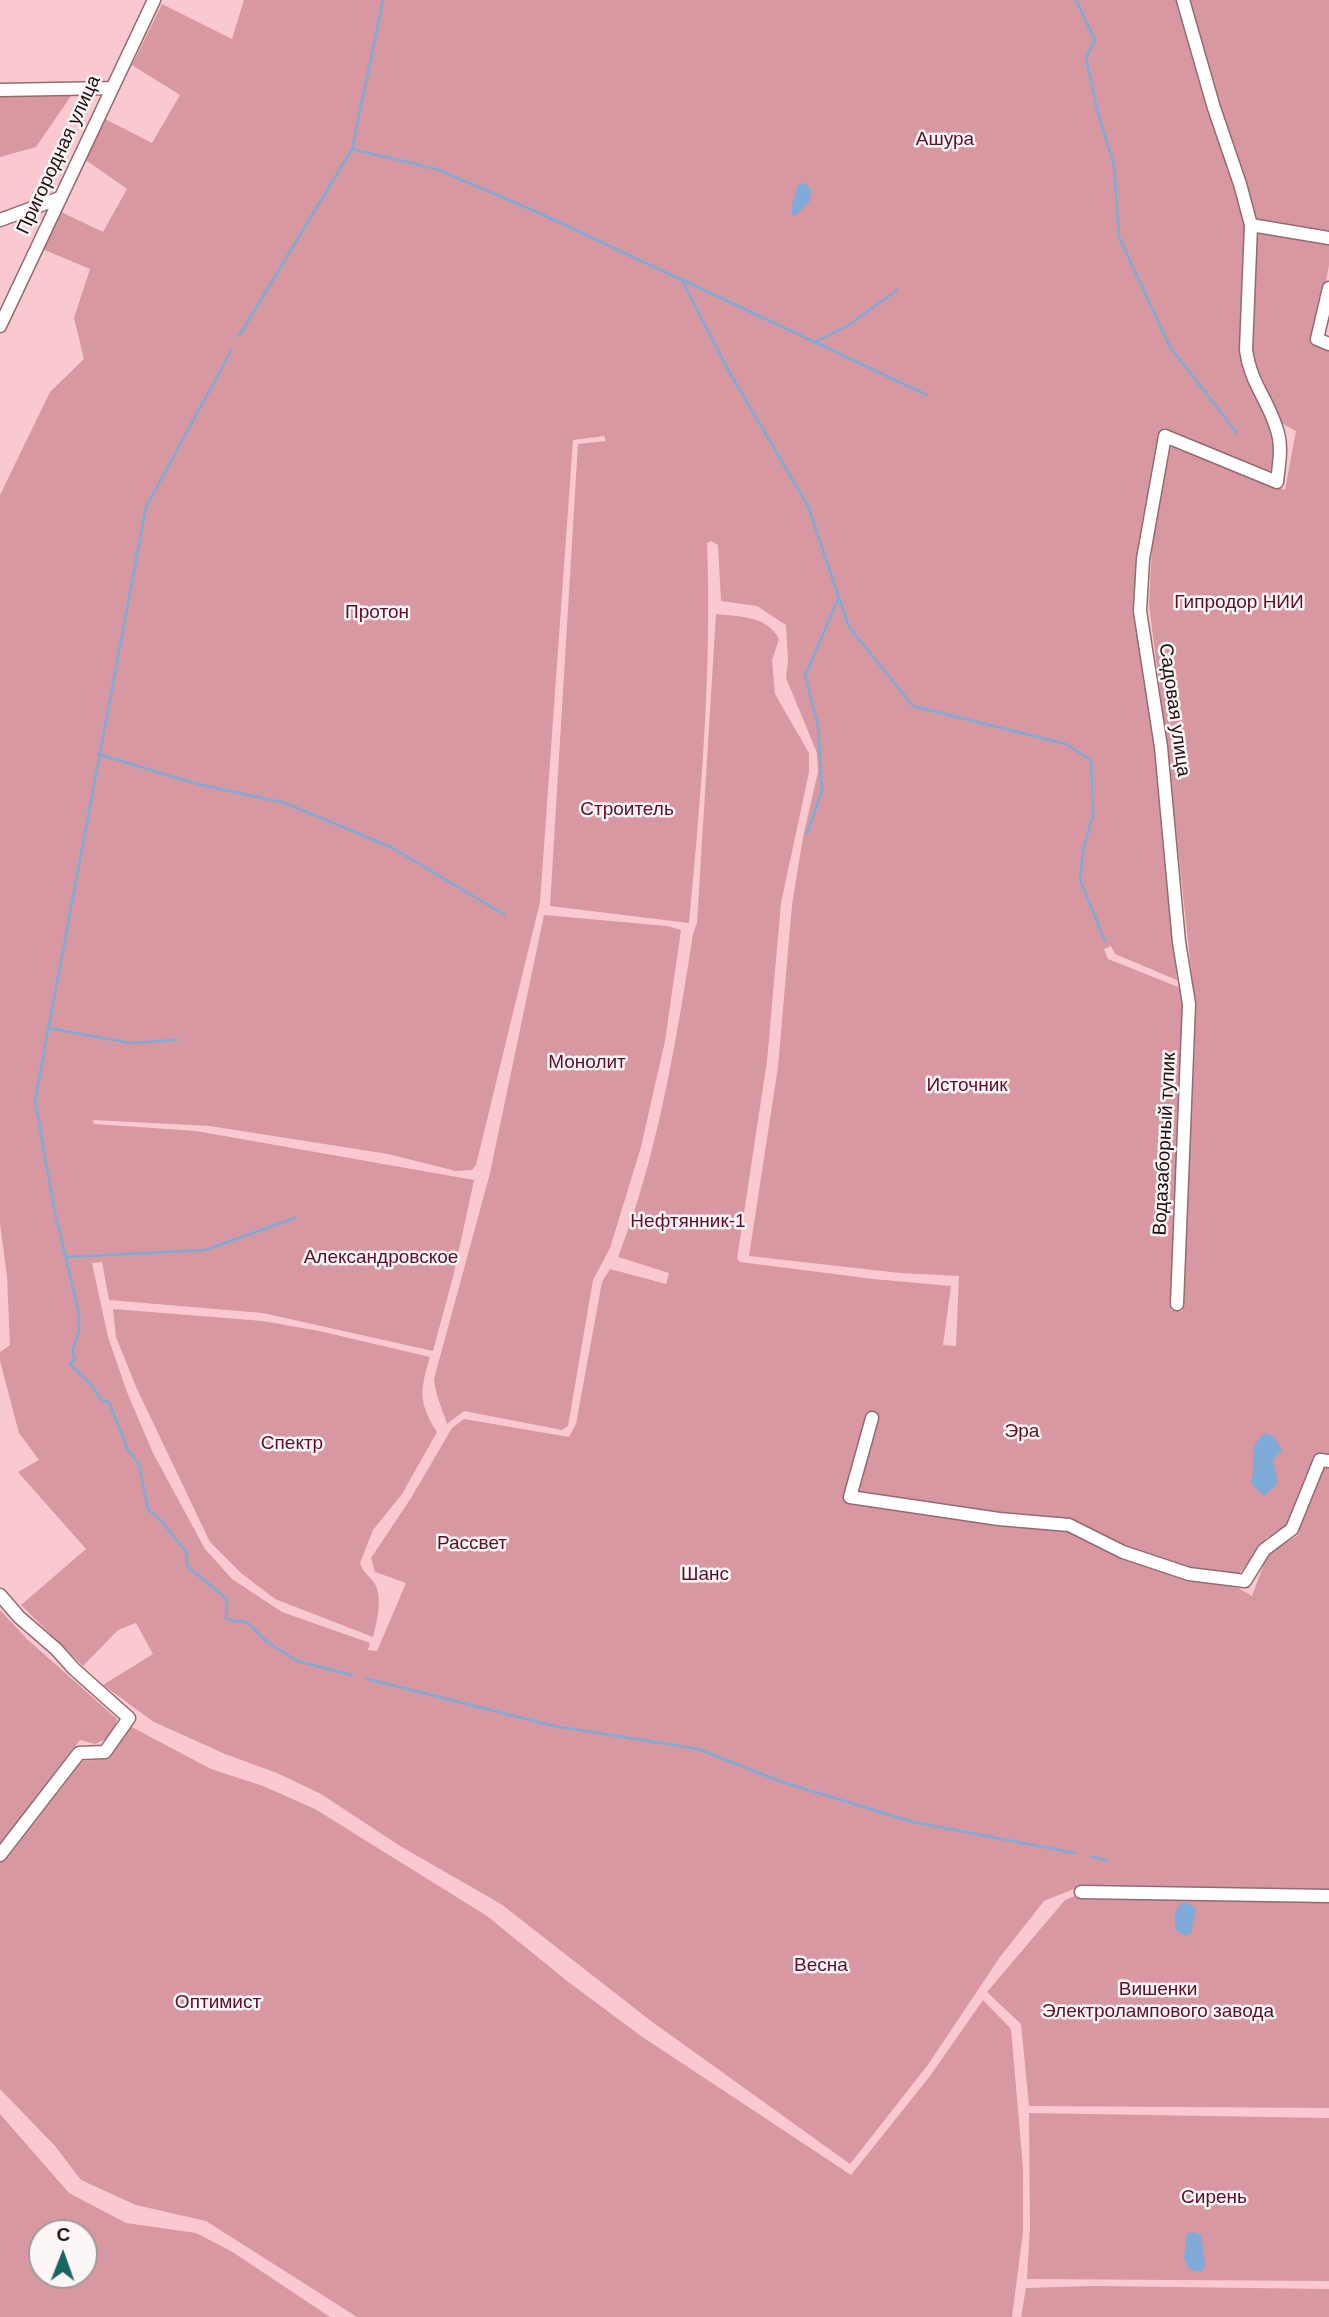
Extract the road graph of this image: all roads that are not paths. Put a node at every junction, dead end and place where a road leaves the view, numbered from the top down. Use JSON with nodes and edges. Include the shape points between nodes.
{"nodes":[{"id":1,"x":154,"y":0,"type":"edge"},
{"id":2,"x":1183,"y":0,"type":"edge"},
{"id":3,"x":112,"y":88,"type":"junction"},
{"id":4,"x":0,"y":90,"type":"edge"},
{"id":5,"x":60,"y":198,"type":"junction"},
{"id":6,"x":0,"y":220,"type":"edge"},
{"id":7,"x":1251,"y":225,"type":"junction"},
{"id":8,"x":1329,"y":238,"type":"edge"},
{"id":9,"x":1329,"y":288,"type":"edge"},
{"id":10,"x":0,"y":326,"type":"edge"},
{"id":11,"x":1329,"y":344,"type":"edge"},
{"id":12,"x":1187,"y":986,"type":"joint"},
{"id":13,"x":1177,"y":1304,"type":"dead end"},
{"id":14,"x":872,"y":1418,"type":"dead end"},
{"id":15,"x":1329,"y":1461,"type":"edge"},
{"id":16,"x":0,"y":1595,"type":"edge"},
{"id":17,"x":0,"y":1855,"type":"edge"},
{"id":18,"x":1081,"y":1892,"type":"dead end"},
{"id":19,"x":1329,"y":1896,"type":"edge"}],
"edges":[{"from":1,"to":3,"type":"street","name":"Пригородная улица"},
{"from":2,"to":7,"type":"street"},
{"from":3,"to":4,"type":"street"},
{"from":3,"to":5,"type":"street","name":"Пригородная улица"},
{"from":5,"to":6,"type":"street"},
{"from":5,"to":10,"type":"street","name":"Пригородная улица"},
{"from":7,"to":8,"type":"street"},
{"from":7,"to":12,"type":"street","name":"Садовая улица","via":[[1248,370],[1277,427],[1281,452],[1277,482],[1165,436],[1143,559],[1140,611],[1161,747]]},
{"from":9,"to":11,"type":"street","via":[[1318,339]]},
{"from":12,"to":13,"type":"street","name":"Водазаборный тупик","via":[[1189,1045]]},
{"from":14,"to":15,"type":"street","via":[[850,1497],[1069,1525],[1123,1552],[1189,1574],[1245,1581],[1264,1550],[1292,1529],[1320,1460]]},
{"from":16,"to":17,"type":"street","via":[[129,1718],[104,1752],[79,1753]]},
{"from":18,"to":19,"type":"street"}]}
